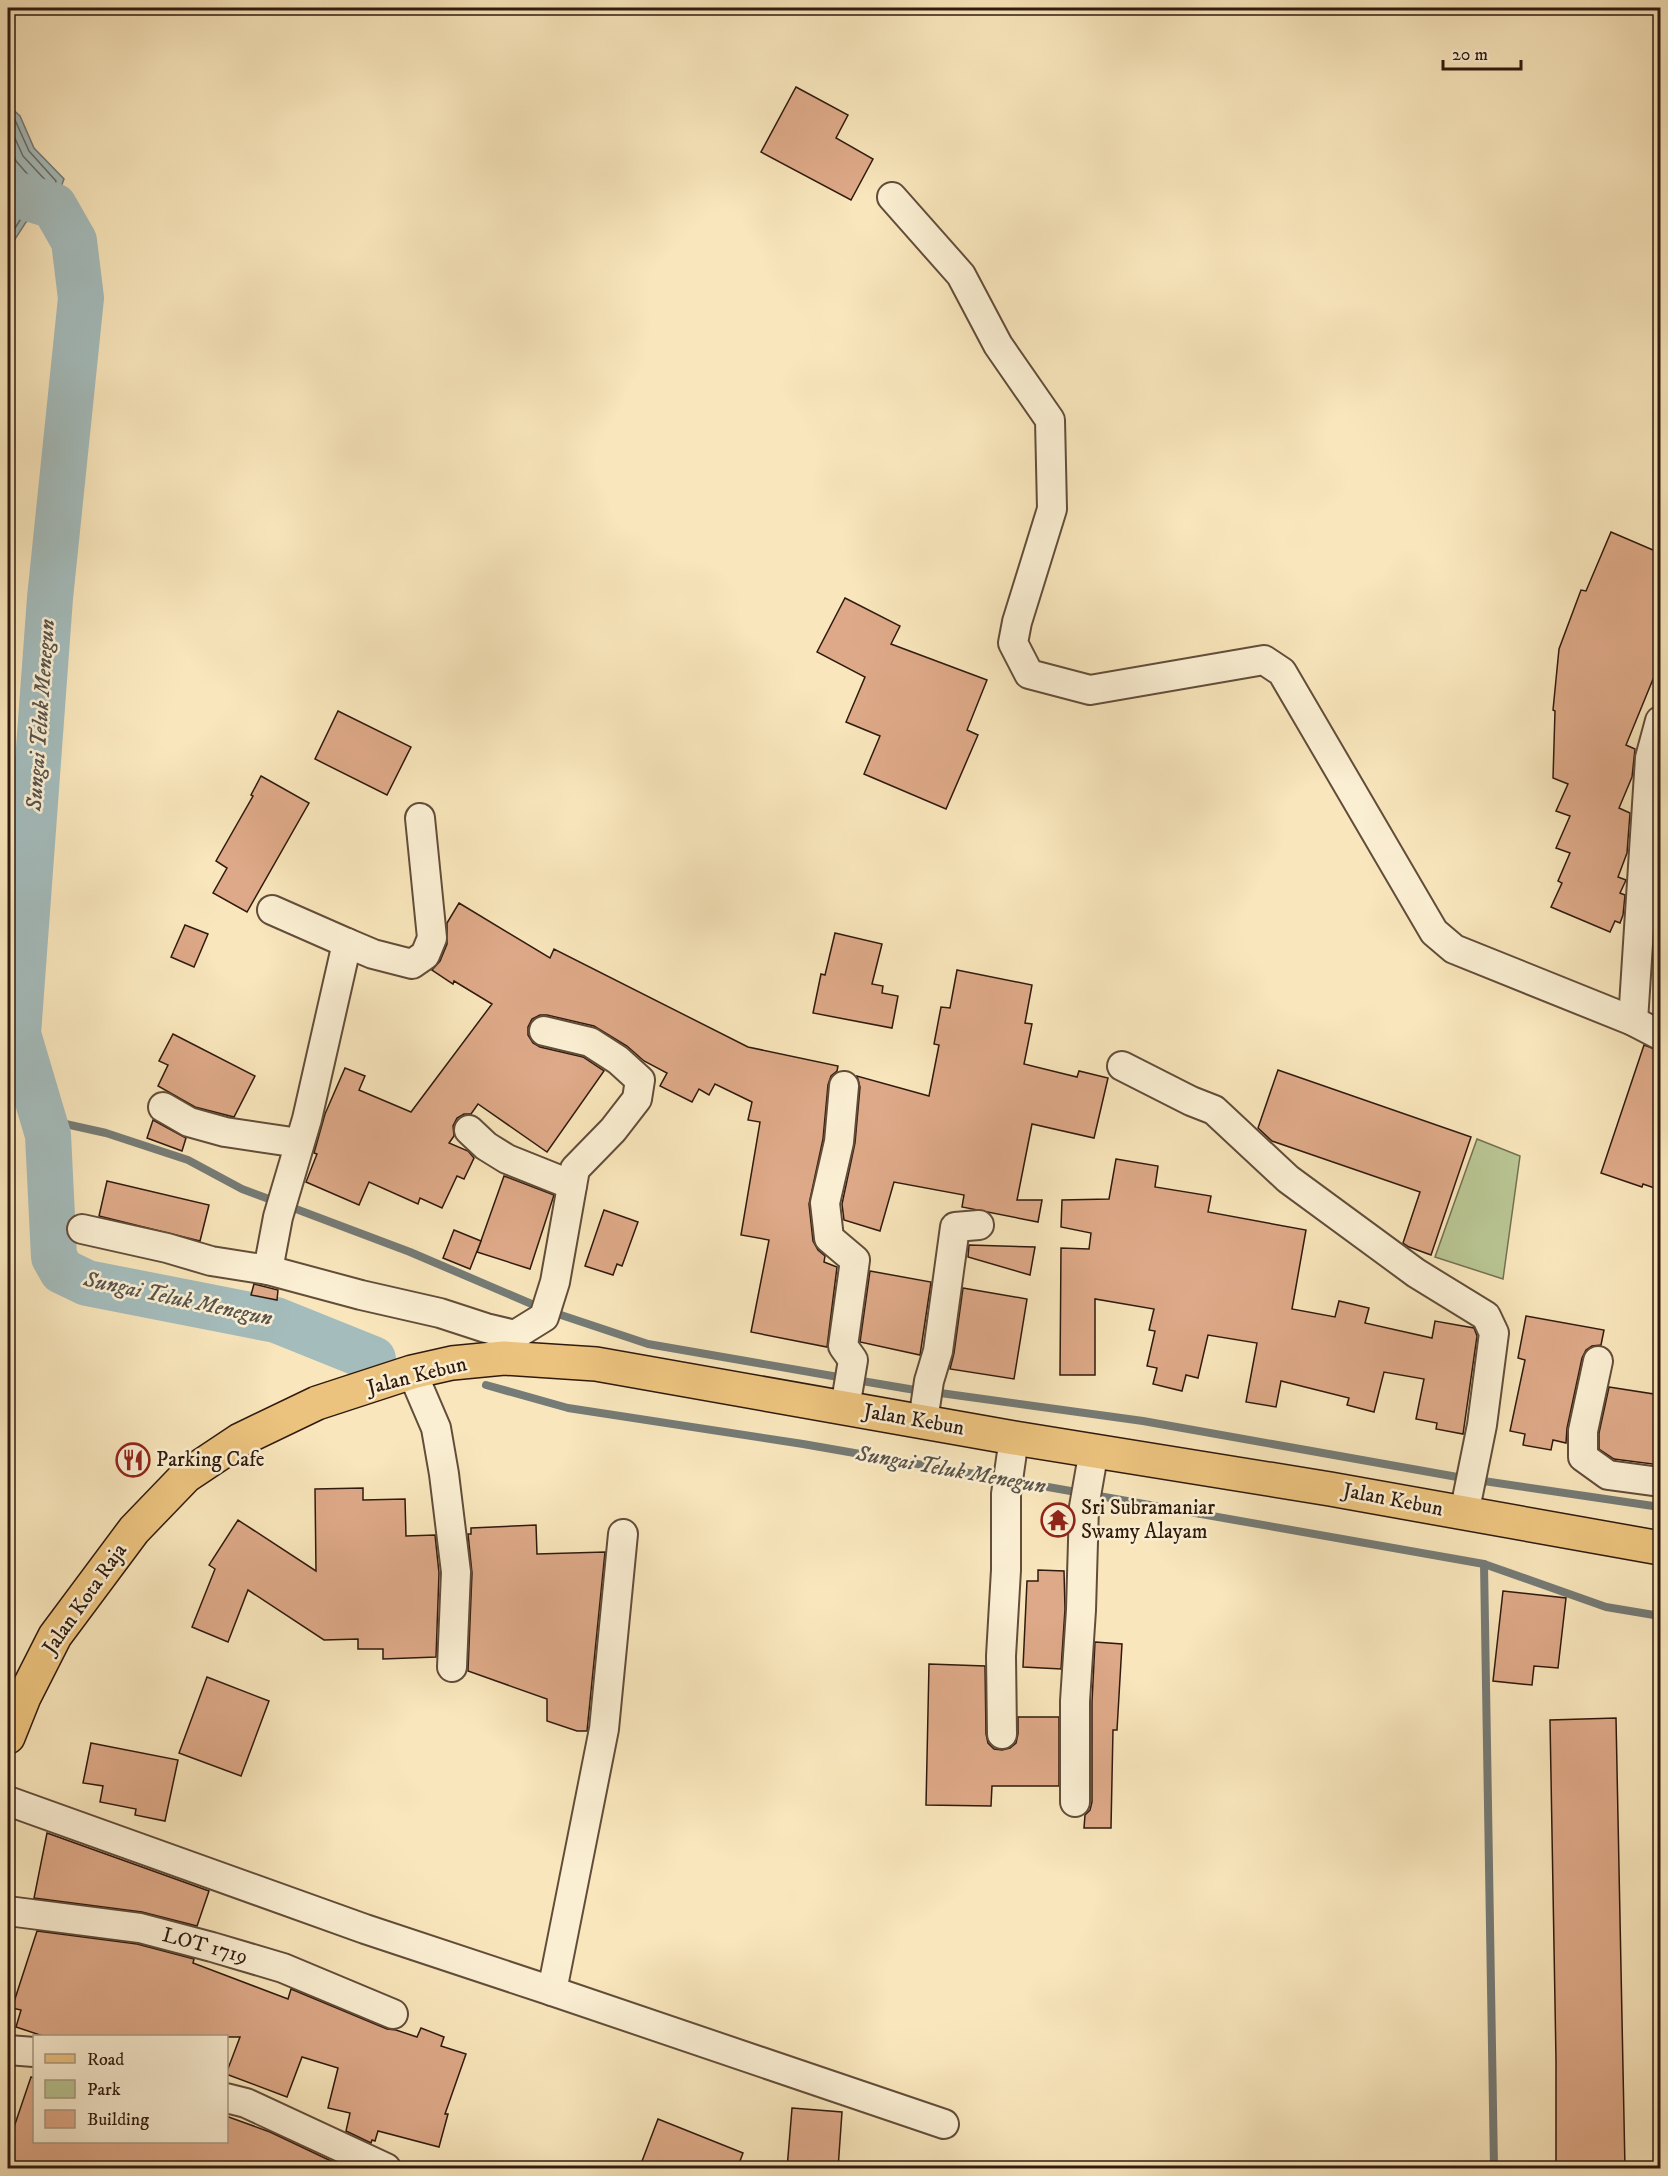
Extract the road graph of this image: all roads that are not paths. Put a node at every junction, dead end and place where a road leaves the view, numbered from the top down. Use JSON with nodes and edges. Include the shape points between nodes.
{"nodes":[{"id":1,"x":892,"y":196,"type":"dead end"},
{"id":2,"x":1660,"y":721,"type":"edge"},
{"id":3,"x":420,"y":818,"type":"dead end"},
{"id":4,"x":272,"y":910,"type":"dead end"},
{"id":5,"x":346,"y":943,"type":"junction"},
{"id":6,"x":1633,"y":1021,"type":"junction"},
{"id":7,"x":544,"y":1031,"type":"dead end"},
{"id":8,"x":1660,"y":1035,"type":"edge"},
{"id":9,"x":1122,"y":1066,"type":"dead end"},
{"id":10,"x":844,"y":1086,"type":"dead end"},
{"id":11,"x":163,"y":1107,"type":"dead end"},
{"id":12,"x":469,"y":1130,"type":"dead end"},
{"id":13,"x":299,"y":1143,"type":"junction"},
{"id":14,"x":572,"y":1185,"type":"junction"},
{"id":15,"x":979,"y":1225,"type":"dead end"},
{"id":16,"x":82,"y":1229,"type":"dead end"},
{"id":17,"x":268,"y":1270,"type":"junction"},
{"id":18,"x":510,"y":1347,"type":"junction"},
{"id":19,"x":1598,"y":1361,"type":"dead end"},
{"id":20,"x":412,"y":1372,"type":"junction"},
{"id":21,"x":848,"y":1389,"type":"junction"},
{"id":22,"x":926,"y":1402,"type":"junction"},
{"id":23,"x":1014,"y":1438,"type":"junction"},
{"id":24,"x":1094,"y":1450,"type":"junction"},
{"id":25,"x":186,"y":1476,"type":"joint"},
{"id":26,"x":1660,"y":1482,"type":"edge"},
{"id":27,"x":1469,"y":1488,"type":"junction"},
{"id":28,"x":623,"y":1533,"type":"dead end"},
{"id":29,"x":1660,"y":1548,"type":"edge"},
{"id":30,"x":452,"y":1667,"type":"dead end"},
{"id":31,"x":1002,"y":1734,"type":"dead end"},
{"id":32,"x":8,"y":1737,"type":"edge"},
{"id":33,"x":8,"y":1802,"type":"edge"},
{"id":34,"x":1075,"y":1802,"type":"dead end"},
{"id":35,"x":8,"y":1911,"type":"edge"},
{"id":36,"x":552,"y":1991,"type":"junction"},
{"id":37,"x":393,"y":2014,"type":"dead end"},
{"id":38,"x":8,"y":2050,"type":"edge"},
{"id":39,"x":33,"y":2052,"type":"edge"},
{"id":40,"x":228,"y":2098,"type":"edge"},
{"id":41,"x":944,"y":2124,"type":"dead end"},
{"id":42,"x":386,"y":2169,"type":"edge"}],
"edges":[{"from":1,"to":6,"type":"street","via":[[961,275],[998,345],[1050,420],[1052,509],[1013,643],[1029,674],[1090,690],[1264,660],[1282,672],[1434,932],[1454,949]]},
{"from":2,"to":6,"type":"street","via":[[1650,758]]},
{"from":3,"to":5,"type":"street","via":[[432,938],[424,955],[412,964]]},
{"from":4,"to":5,"type":"street"},
{"from":5,"to":13,"type":"street"},
{"from":6,"to":8,"type":"street"},
{"from":7,"to":14,"type":"street","via":[[590,1042],[640,1080],[637,1099],[614,1130],[575,1169]]},
{"from":9,"to":27,"type":"street","via":[[1214,1110],[1288,1179],[1416,1273],[1486,1316],[1494,1333]]},
{"from":10,"to":21,"type":"street","via":[[839,1142],[825,1203],[829,1238],[855,1260],[843,1346],[853,1360]]},
{"from":11,"to":13,"type":"street","via":[[189,1122],[225,1132]]},
{"from":12,"to":14,"type":"street","via":[[507,1159]]},
{"from":13,"to":17,"type":"street","via":[[281,1204]]},
{"from":14,"to":18,"type":"street","via":[[555,1282],[546,1309]]},
{"from":15,"to":22,"type":"street","via":[[955,1227],[938,1351]]},
{"from":16,"to":17,"type":"street","via":[[211,1261]]},
{"from":17,"to":18,"type":"street","via":[[440,1313],[486,1328]]},
{"from":18,"to":20,"type":"main road","name":"Jalan Kebun"},
{"from":18,"to":21,"type":"main road","name":"Jalan Kebun","via":[[596,1364]]},
{"from":19,"to":26,"type":"street","via":[[1583,1431],[1584,1457],[1608,1475]]},
{"from":20,"to":25,"type":"main road","name":"Jalan Kebun","via":[[317,1403],[240,1440]]},
{"from":20,"to":30,"type":"street","via":[[436,1428],[444,1474],[456,1572]]},
{"from":21,"to":22,"type":"main road","name":"Jalan Kebun"},
{"from":22,"to":23,"type":"main road","name":"Jalan Kebun"},
{"from":23,"to":24,"type":"main road","name":"Jalan Kebun"},
{"from":23,"to":31,"type":"street","via":[[1007,1485]]},
{"from":24,"to":27,"type":"main road","name":"Jalan Kebun","via":[[1330,1489]]},
{"from":24,"to":34,"type":"street","via":[[1085,1499]]},
{"from":25,"to":32,"type":"main road","name":"Jalan Kota Raja","via":[[134,1530],[56,1636]]},
{"from":27,"to":29,"type":"main road","name":"Jalan Kebun"},
{"from":28,"to":36,"type":"street","via":[[603,1729]]},
{"from":33,"to":36,"type":"street"},
{"from":35,"to":37,"type":"street","name":"LOT 1719","via":[[140,1928],[212,1947],[283,1968]]},
{"from":36,"to":41,"type":"street"},
{"from":38,"to":39,"type":"street"},
{"from":40,"to":42,"type":"street","via":[[246,2103]]}]}
